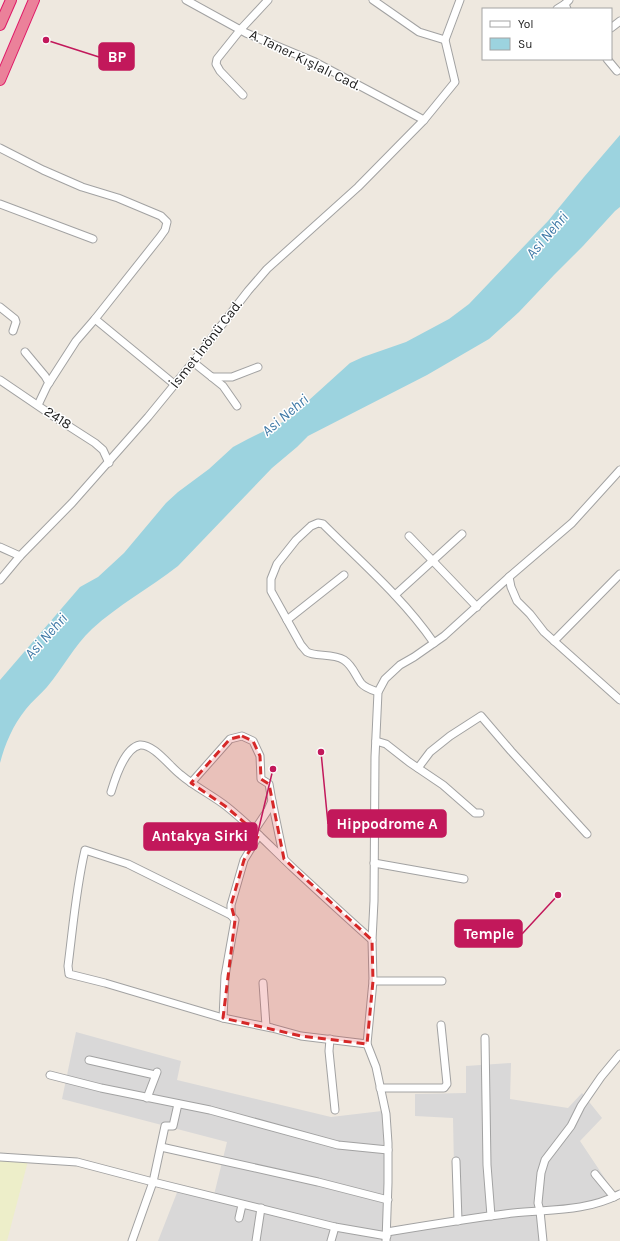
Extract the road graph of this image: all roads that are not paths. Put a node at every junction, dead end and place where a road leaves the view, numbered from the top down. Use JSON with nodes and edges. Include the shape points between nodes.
{"nodes":[{"id":1,"x":11,"y":0,"type":"edge"},
{"id":2,"x":34,"y":0,"type":"edge"},
{"id":3,"x":186,"y":0,"type":"edge"},
{"id":4,"x":268,"y":0,"type":"edge"},
{"id":5,"x":373,"y":0,"type":"edge"},
{"id":6,"x":460,"y":0,"type":"edge"},
{"id":7,"x":620,"y":21,"type":"edge"},
{"id":8,"x":0,"y":25,"type":"edge"},
{"id":9,"x":612,"y":27,"type":"edge"},
{"id":10,"x":241,"y":29,"type":"junction"},
{"id":11,"x":445,"y":40,"type":"junction"},
{"id":12,"x":608,"y":60,"type":"edge"},
{"id":13,"x":617,"y":71,"type":"dead end"},
{"id":14,"x":0,"y":80,"type":"edge"},
{"id":15,"x":243,"y":94,"type":"dead end"},
{"id":16,"x":424,"y":120,"type":"junction"},
{"id":17,"x":0,"y":148,"type":"edge"},
{"id":18,"x":0,"y":204,"type":"edge"},
{"id":19,"x":93,"y":239,"type":"dead end"},
{"id":20,"x":0,"y":307,"type":"edge"},
{"id":21,"x":95,"y":319,"type":"junction"},
{"id":22,"x":13,"y":332,"type":"dead end"},
{"id":23,"x":25,"y":352,"type":"dead end"},
{"id":24,"x":193,"y":362,"type":"junction"},
{"id":25,"x":258,"y":367,"type":"dead end"},
{"id":26,"x":212,"y":377,"type":"junction"},
{"id":27,"x":0,"y":380,"type":"edge"},
{"id":28,"x":49,"y":383,"type":"junction"},
{"id":29,"x":174,"y":384,"type":"junction"},
{"id":30,"x":38,"y":405,"type":"junction"},
{"id":31,"x":237,"y":406,"type":"dead end"},
{"id":32,"x":109,"y":463,"type":"junction"},
{"id":33,"x":620,"y":470,"type":"edge"},
{"id":34,"x":462,"y":534,"type":"dead end"},
{"id":35,"x":408,"y":536,"type":"dead end"},
{"id":36,"x":0,"y":547,"type":"edge"},
{"id":37,"x":20,"y":556,"type":"junction"},
{"id":38,"x":433,"y":561,"type":"junction"},
{"id":39,"x":620,"y":574,"type":"edge"},
{"id":40,"x":344,"y":575,"type":"dead end"},
{"id":41,"x":509,"y":577,"type":"junction"},
{"id":42,"x":0,"y":580,"type":"edge"},
{"id":43,"x":395,"y":595,"type":"junction"},
{"id":44,"x":477,"y":607,"type":"junction"},
{"id":45,"x":287,"y":620,"type":"junction"},
{"id":46,"x":554,"y":641,"type":"junction"},
{"id":47,"x":434,"y":643,"type":"junction"},
{"id":48,"x":378,"y":692,"type":"junction"},
{"id":49,"x":620,"y":700,"type":"edge"},
{"id":50,"x":376,"y":741,"type":"junction"},
{"id":51,"x":418,"y":768,"type":"junction"},
{"id":52,"x":191,"y":783,"type":"junction"},
{"id":53,"x":111,"y":792,"type":"dead end"},
{"id":54,"x":272,"y":801,"type":"junction"},
{"id":55,"x":480,"y":813,"type":"dead end"},
{"id":56,"x":256,"y":833,"type":"junction"},
{"id":57,"x":587,"y":834,"type":"dead end"},
{"id":58,"x":284,"y":859,"type":"junction"},
{"id":59,"x":374,"y":863,"type":"junction"},
{"id":60,"x":464,"y":879,"type":"dead end"},
{"id":61,"x":232,"y":915,"type":"junction"},
{"id":62,"x":372,"y":940,"type":"junction"},
{"id":63,"x":373,"y":981,"type":"junction"},
{"id":64,"x":442,"y":981,"type":"dead end"},
{"id":65,"x":263,"y":983,"type":"dead end"},
{"id":66,"x":223,"y":1018,"type":"junction"},
{"id":67,"x":441,"y":1025,"type":"dead end"},
{"id":68,"x":266,"y":1026,"type":"junction"},
{"id":69,"x":485,"y":1038,"type":"dead end"},
{"id":70,"x":330,"y":1040,"type":"junction"},
{"id":71,"x":367,"y":1044,"type":"junction"},
{"id":72,"x":620,"y":1054,"type":"edge"},
{"id":73,"x":89,"y":1060,"type":"dead end"},
{"id":74,"x":50,"y":1075,"type":"dead end"},
{"id":75,"x":380,"y":1088,"type":"junction"},
{"id":76,"x":147,"y":1098,"type":"junction"},
{"id":77,"x":178,"y":1104,"type":"junction"},
{"id":78,"x":335,"y":1110,"type":"dead end"},
{"id":79,"x":161,"y":1147,"type":"junction"},
{"id":80,"x":388,"y":1150,"type":"junction"},
{"id":81,"x":0,"y":1157,"type":"edge"},
{"id":82,"x":456,"y":1161,"type":"dead end"},
{"id":83,"x":595,"y":1174,"type":"dead end"},
{"id":84,"x":153,"y":1182,"type":"junction"},
{"id":85,"x":617,"y":1195,"type":"edge"},
{"id":86,"x":388,"y":1200,"type":"junction"},
{"id":87,"x":242,"y":1204,"type":"junction"},
{"id":88,"x":261,"y":1208,"type":"junction"},
{"id":89,"x":540,"y":1211,"type":"junction"},
{"id":90,"x":491,"y":1216,"type":"junction"},
{"id":91,"x":239,"y":1218,"type":"dead end"},
{"id":92,"x":458,"y":1221,"type":"junction"},
{"id":93,"x":335,"y":1227,"type":"junction"},
{"id":94,"x":387,"y":1236,"type":"edge"},
{"id":95,"x":132,"y":1241,"type":"edge"},
{"id":96,"x":256,"y":1241,"type":"edge"},
{"id":97,"x":331,"y":1241,"type":"edge"},
{"id":98,"x":543,"y":1241,"type":"edge"}],
"edges":[{"from":1,"to":8,"type":"highway"},
{"from":2,"to":14,"type":"highway"},
{"from":3,"to":10,"type":"street","name":"A. Taner Kışlalı Cad."},
{"from":4,"to":10,"type":"street"},
{"from":5,"to":11,"type":"street","via":[[418,32]]},
{"from":6,"to":11,"type":"street"},
{"from":7,"to":9,"type":"street"},
{"from":10,"to":15,"type":"street","via":[[217,59],[216,64]]},
{"from":10,"to":16,"type":"street","name":"A. Taner Kışlalı Cad.","via":[[315,62]]},
{"from":11,"to":16,"type":"street","name":"İsmet İnönü Cad.","via":[[455,82]]},
{"from":12,"to":13,"type":"street"},
{"from":16,"to":24,"type":"street","name":"İsmet İnönü Cad.","via":[[358,187],[268,269],[248,290]]},
{"from":17,"to":21,"type":"street","via":[[82,187],[118,198],[161,216],[167,222],[165,230]]},
{"from":18,"to":19,"type":"street"},
{"from":20,"to":22,"type":"street","via":[[15,319]]},
{"from":21,"to":28,"type":"street","via":[[76,340]]},
{"from":21,"to":29,"type":"street"},
{"from":23,"to":28,"type":"street"},
{"from":24,"to":26,"type":"street"},
{"from":24,"to":29,"type":"street","name":"İsmet İnönü Cad."},
{"from":25,"to":26,"type":"street","via":[[232,377]]},
{"from":26,"to":31,"type":"street","via":[[223,386]]},
{"from":27,"to":30,"type":"street","name":"2418"},
{"from":28,"to":30,"type":"street"},
{"from":29,"to":32,"type":"street","name":"İsmet İnönü Cad."},
{"from":30,"to":32,"type":"street","name":"2418","via":[[95,443],[103,450]]},
{"from":32,"to":37,"type":"street","name":"İsmet İnönü Cad."},
{"from":33,"to":41,"type":"street","via":[[572,523]]},
{"from":34,"to":38,"type":"street"},
{"from":35,"to":38,"type":"street"},
{"from":36,"to":37,"type":"street"},
{"from":37,"to":42,"type":"street","name":"İsmet İnönü Cad."},
{"from":38,"to":43,"type":"street"},
{"from":38,"to":44,"type":"street"},
{"from":39,"to":46,"type":"street"},
{"from":40,"to":45,"type":"street"},
{"from":41,"to":44,"type":"street"},
{"from":41,"to":46,"type":"street","via":[[517,601]]},
{"from":43,"to":45,"type":"street","via":[[323,524],[318,523],[296,540],[272,573],[271,591]]},
{"from":43,"to":47,"type":"street"},
{"from":44,"to":47,"type":"street"},
{"from":45,"to":48,"type":"street","via":[[301,645],[308,652],[346,661],[362,684]]},
{"from":46,"to":49,"type":"street"},
{"from":47,"to":48,"type":"street","via":[[400,665],[385,680]]},
{"from":48,"to":50,"type":"street"},
{"from":50,"to":51,"type":"street","via":[[386,744]]},
{"from":50,"to":59,"type":"street"},
{"from":51,"to":55,"type":"street","via":[[443,785],[475,813]]},
{"from":51,"to":57,"type":"street","via":[[430,752],[481,716]]},
{"from":52,"to":53,"type":"street","via":[[157,752],[142,745],[132,750],[121,764]]},
{"from":52,"to":54,"type":"street","via":[[230,739],[242,736],[253,741],[260,756],[261,779],[269,784]]},
{"from":52,"to":56,"type":"street","via":[[225,806]]},
{"from":54,"to":56,"type":"street"},
{"from":54,"to":58,"type":"street"},
{"from":56,"to":58,"type":"street"},
{"from":56,"to":61,"type":"street","via":[[244,860],[231,905]]},
{"from":58,"to":62,"type":"street"},
{"from":59,"to":60,"type":"street"},
{"from":59,"to":62,"type":"street"},
{"from":61,"to":66,"type":"street","via":[[235,920],[225,976]]},
{"from":61,"to":66,"type":"street","via":[[128,864],[85,850],[75,903],[69,974],[105,982]]},
{"from":62,"to":63,"type":"street"},
{"from":63,"to":64,"type":"street"},
{"from":63,"to":71,"type":"street"},
{"from":65,"to":68,"type":"street"},
{"from":66,"to":68,"type":"street"},
{"from":67,"to":75,"type":"street","via":[[447,1084],[444,1088]]},
{"from":68,"to":70,"type":"street","via":[[301,1036]]},
{"from":69,"to":90,"type":"street","via":[[487,1165]]},
{"from":70,"to":71,"type":"street"},
{"from":70,"to":78,"type":"street"},
{"from":71,"to":75,"type":"street","via":[[376,1067]]},
{"from":72,"to":89,"type":"street","via":[[601,1077],[571,1126],[545,1160],[538,1194]]},
{"from":73,"to":76,"type":"street","via":[[156,1073]]},
{"from":74,"to":76,"type":"street"},
{"from":75,"to":80,"type":"street","via":[[386,1114]]},
{"from":76,"to":77,"type":"street"},
{"from":77,"to":79,"type":"street","via":[[173,1126],[165,1126]]},
{"from":77,"to":80,"type":"street","via":[[210,1110],[338,1145]]},
{"from":79,"to":84,"type":"street"},
{"from":79,"to":86,"type":"street"},
{"from":80,"to":86,"type":"street"},
{"from":81,"to":84,"type":"street","via":[[77,1162]]},
{"from":82,"to":92,"type":"street"},
{"from":83,"to":85,"type":"street"},
{"from":84,"to":87,"type":"street"},
{"from":84,"to":95,"type":"street"},
{"from":85,"to":89,"type":"street","via":[[590,1206]]},
{"from":86,"to":94,"type":"street"},
{"from":87,"to":88,"type":"street"},
{"from":87,"to":91,"type":"street"},
{"from":88,"to":93,"type":"street"},
{"from":88,"to":96,"type":"street"},
{"from":89,"to":90,"type":"street"},
{"from":89,"to":98,"type":"street"},
{"from":90,"to":92,"type":"street"},
{"from":92,"to":94,"type":"street"},
{"from":93,"to":94,"type":"street"},
{"from":93,"to":97,"type":"street"}]}
